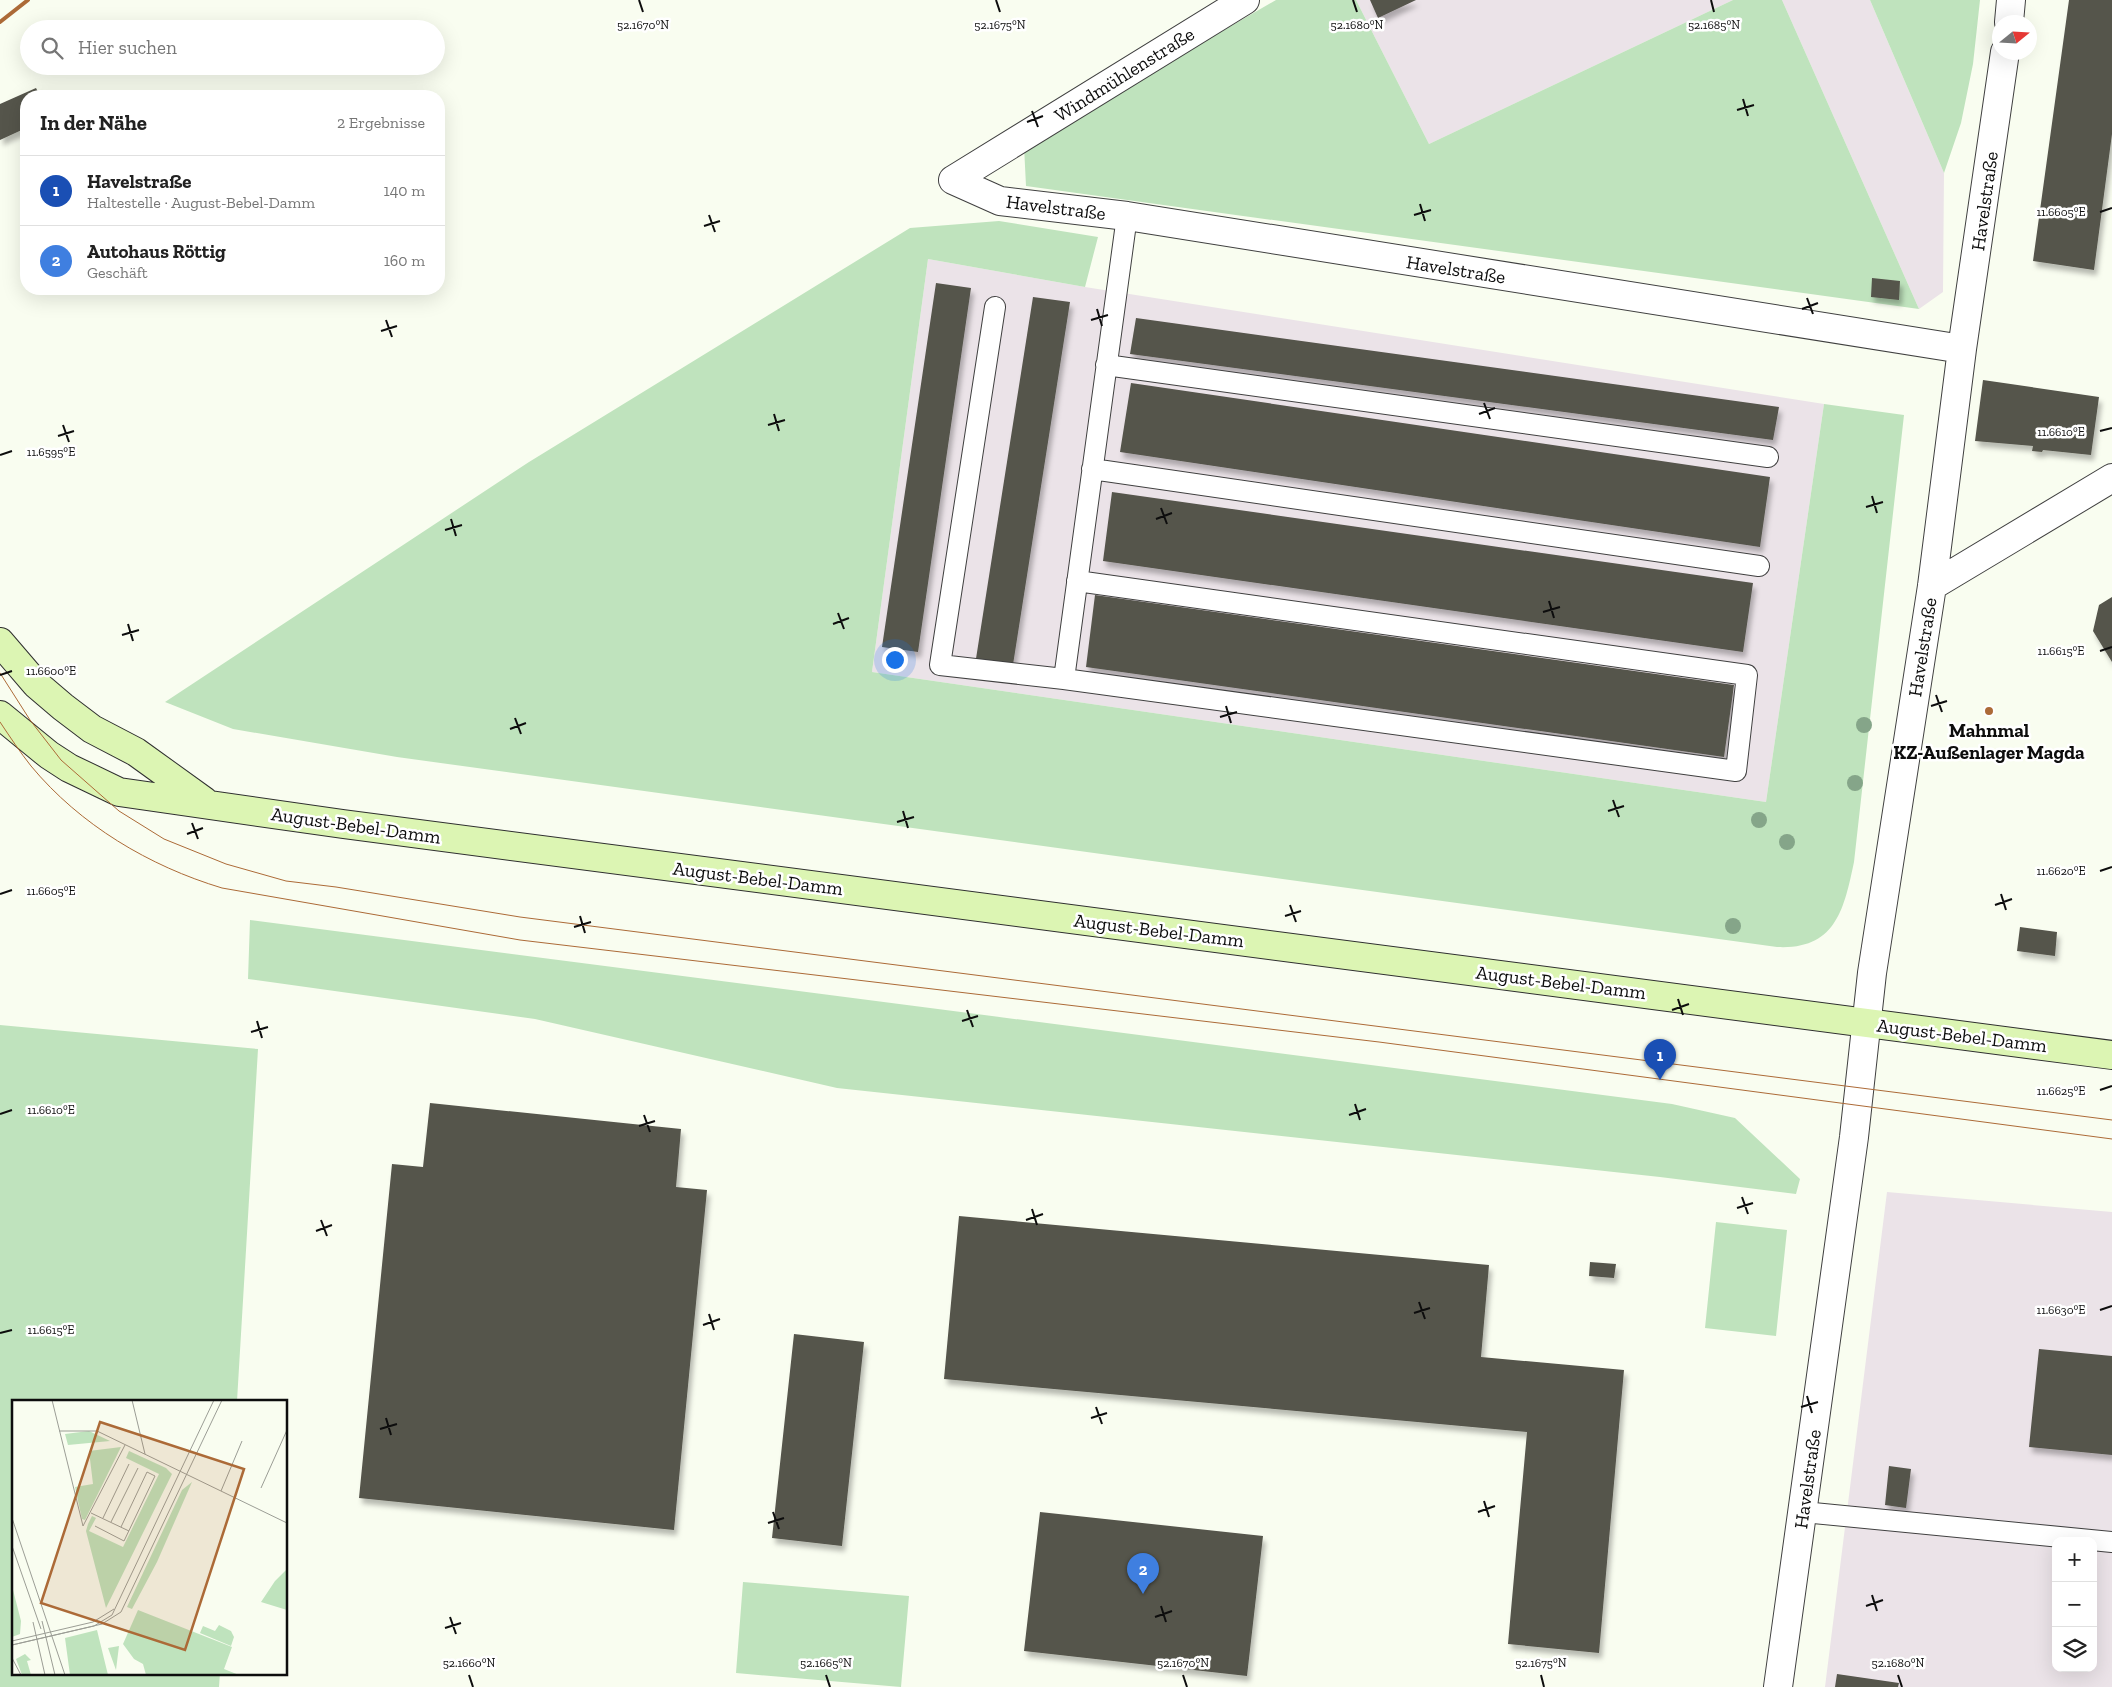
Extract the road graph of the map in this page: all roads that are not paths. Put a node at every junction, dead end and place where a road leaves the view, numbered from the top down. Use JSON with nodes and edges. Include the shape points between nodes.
{"nodes":[{"id":1,"x":1244,"y":0,"type":"edge"},
{"id":2,"x":2011,"y":0,"type":"edge"},
{"id":3,"x":2009,"y":15,"type":"edge"},
{"id":4,"x":2004,"y":60,"type":"edge"},
{"id":5,"x":953,"y":180,"type":"joint"},
{"id":6,"x":1127,"y":216,"type":"junction"},
{"id":7,"x":995,"y":307,"type":"dead end"},
{"id":8,"x":1962,"y":350,"type":"junction"},
{"id":9,"x":1106,"y":365,"type":"junction"},
{"id":10,"x":1768,"y":457,"type":"dead end"},
{"id":11,"x":1092,"y":470,"type":"junction"},
{"id":12,"x":2112,"y":478,"type":"edge"},
{"id":13,"x":1759,"y":566,"type":"dead end"},
{"id":14,"x":1077,"y":581,"type":"junction"},
{"id":15,"x":1932,"y":586,"type":"junction"},
{"id":16,"x":0,"y":642,"type":"edge"},
{"id":17,"x":1064,"y":679,"type":"junction"},
{"id":18,"x":0,"y":715,"type":"edge"},
{"id":19,"x":207,"y":803,"type":"junction"},
{"id":20,"x":1867,"y":1022,"type":"junction"},
{"id":21,"x":2112,"y":1054,"type":"edge"},
{"id":22,"x":1803,"y":1512,"type":"junction"},
{"id":23,"x":2112,"y":1542,"type":"edge"},
{"id":24,"x":1778,"y":1687,"type":"edge"}],
"edges":[{"from":1,"to":5,"type":"street","name":"Windmühlenstraße"},
{"from":2,"to":3,"type":"street"},
{"from":4,"to":8,"type":"street","name":"Havelstraße"},
{"from":5,"to":6,"type":"street","name":"Havelstraße","via":[[1000,201]]},
{"from":6,"to":8,"type":"street","name":"Havelstraße"},
{"from":6,"to":9,"type":"lane"},
{"from":7,"to":17,"type":"lane","via":[[940,665]]},
{"from":8,"to":15,"type":"street","name":"Havelstraße"},
{"from":9,"to":10,"type":"lane"},
{"from":9,"to":11,"type":"lane"},
{"from":11,"to":13,"type":"lane"},
{"from":11,"to":14,"type":"lane"},
{"from":12,"to":15,"type":"street"},
{"from":14,"to":17,"type":"lane"},
{"from":14,"to":17,"type":"lane","via":[[1747,674],[1736,771]]},
{"from":15,"to":20,"type":"street","name":"Havelstraße"},
{"from":16,"to":19,"type":"main road","name":"August-Bebel-Damm","via":[[36,684],[92,729],[136,752]]},
{"from":18,"to":19,"type":"main road","name":"August-Bebel-Damm","via":[[69,768],[119,792]]},
{"from":19,"to":20,"type":"main road","name":"August-Bebel-Damm","via":[[362,826]]},
{"from":20,"to":21,"type":"main road","name":"August-Bebel-Damm"},
{"from":20,"to":22,"type":"street","name":"Havelstraße"},
{"from":22,"to":23,"type":"lane"},
{"from":22,"to":24,"type":"street","name":"Havelstraße"}]}
